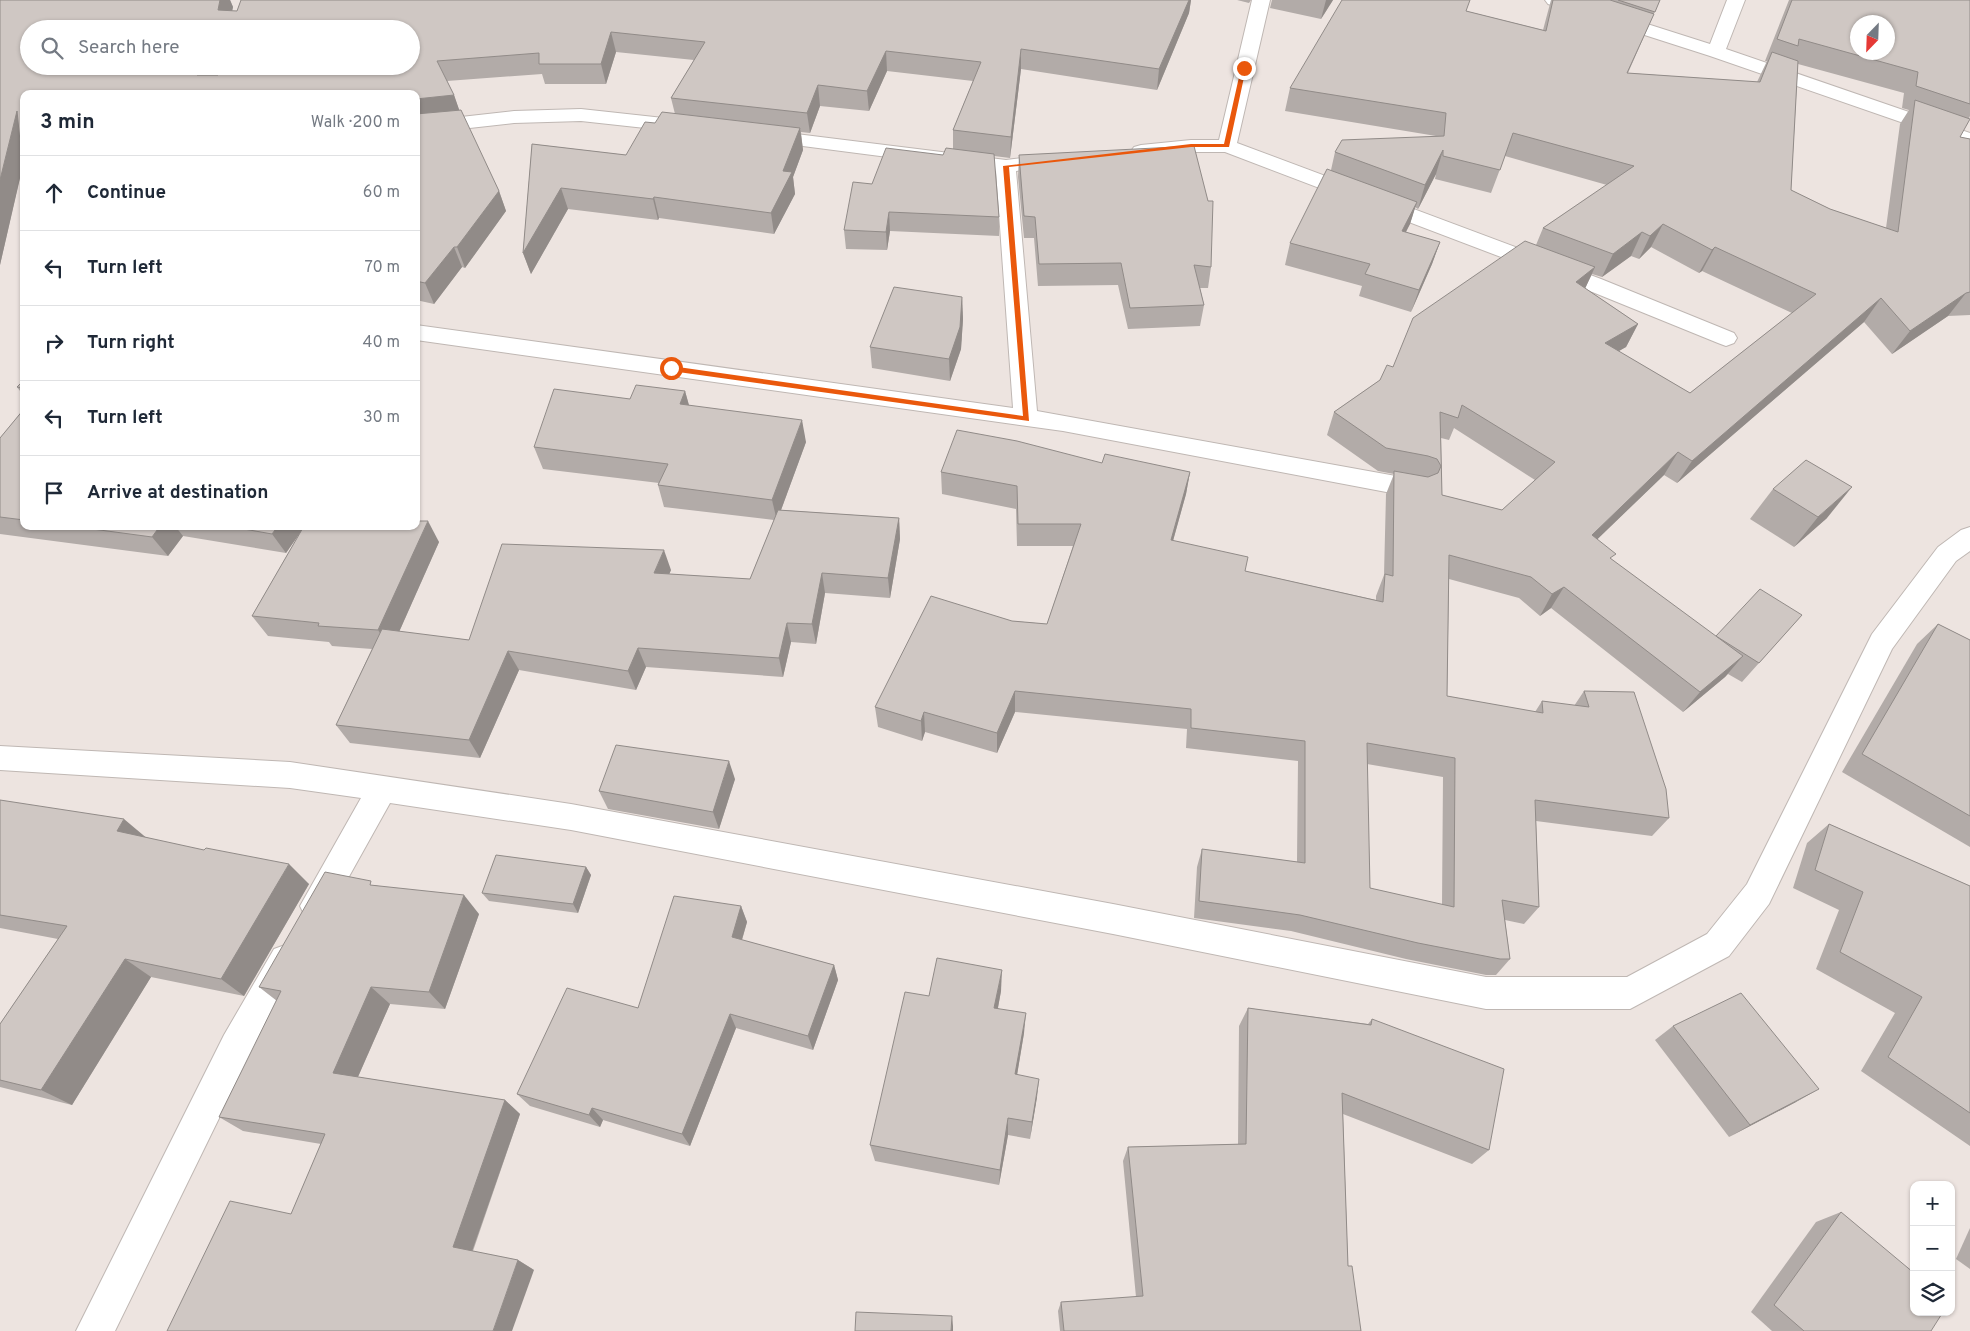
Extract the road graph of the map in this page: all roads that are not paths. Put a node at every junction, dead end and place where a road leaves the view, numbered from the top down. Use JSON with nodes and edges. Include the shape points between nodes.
{"nodes":[{"id":1,"x":1261,"y":0,"type":"edge"},
{"id":2,"x":1554,"y":0,"type":"edge"},
{"id":3,"x":1736,"y":0,"type":"edge"},
{"id":4,"x":1716,"y":52,"type":"junction"},
{"id":5,"x":420,"y":128,"type":"edge"},
{"id":6,"x":710,"y":129,"type":"edge"},
{"id":7,"x":748,"y":134,"type":"edge"},
{"id":8,"x":1970,"y":140,"type":"edge"},
{"id":9,"x":1227,"y":146,"type":"junction"},
{"id":10,"x":1125,"y":153,"type":"edge"},
{"id":11,"x":1078,"y":158,"type":"edge"},
{"id":12,"x":1006,"y":166,"type":"junction"},
{"id":13,"x":420,"y":333,"type":"edge"},
{"id":14,"x":1726,"y":338,"type":"dead end"},
{"id":15,"x":1026,"y":419,"type":"junction"},
{"id":16,"x":1418,"y":489,"type":"edge"},
{"id":17,"x":1970,"y":537,"type":"edge"},
{"id":18,"x":0,"y":758,"type":"edge"},
{"id":19,"x":382,"y":789,"type":"junction"},
{"id":20,"x":95,"y":1331,"type":"edge"}],
"edges":[{"from":1,"to":9,"type":"street"},
{"from":2,"to":4,"type":"street"},
{"from":3,"to":4,"type":"street"},
{"from":4,"to":8,"type":"street"},
{"from":5,"to":6,"type":"street","via":[[514,117],[581,115]]},
{"from":7,"to":12,"type":"street"},
{"from":9,"to":10,"type":"street"},
{"from":9,"to":14,"type":"street","via":[[1593,284]]},
{"from":11,"to":12,"type":"street"},
{"from":12,"to":15,"type":"street"},
{"from":13,"to":15,"type":"street"},
{"from":15,"to":16,"type":"street","via":[[1064,423]]},
{"from":17,"to":19,"type":"street","via":[[1947,554],[1882,642],[1758,894],[1718,945],[1630,993],[1486,993],[1113,918],[571,817]]},
{"from":18,"to":19,"type":"street","via":[[290,774]]},
{"from":19,"to":20,"type":"street","via":[[236,1047]]}]}
